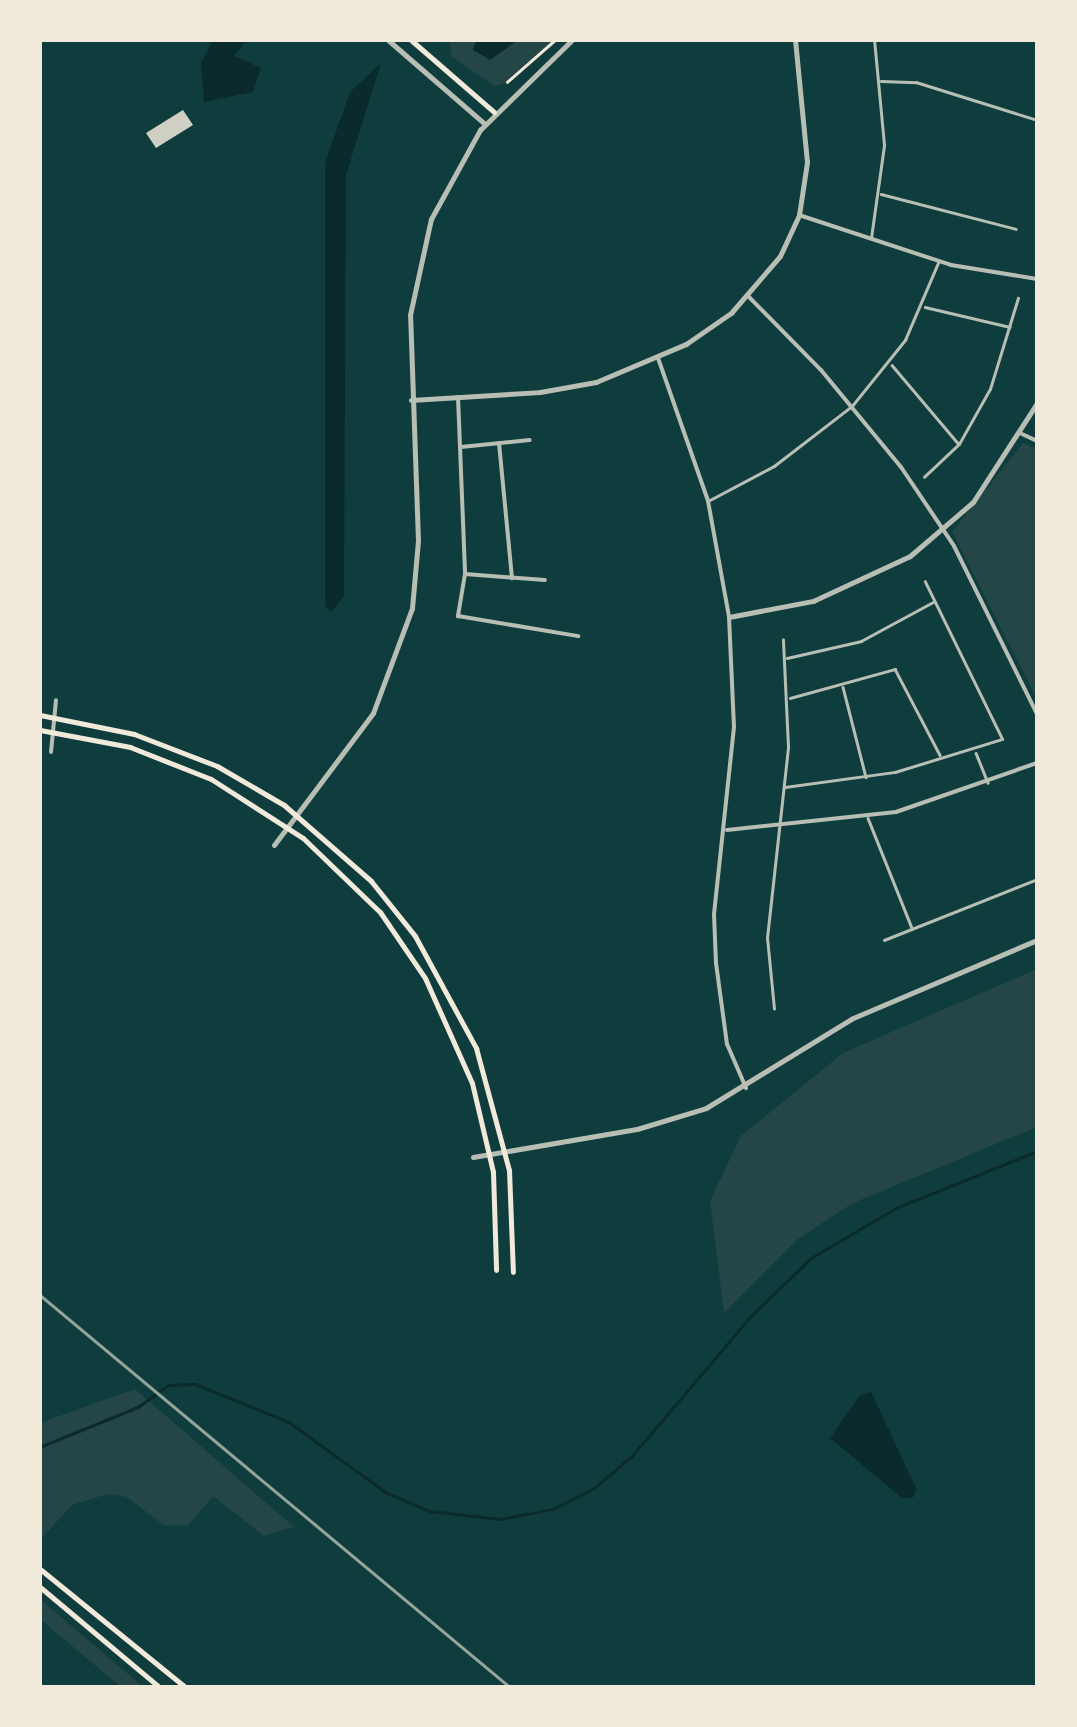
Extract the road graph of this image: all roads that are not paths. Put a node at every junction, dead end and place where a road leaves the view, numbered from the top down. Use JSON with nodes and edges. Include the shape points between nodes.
{"nodes":[{"id":1,"x":388,"y":40,"type":"edge"},
{"id":2,"x":411,"y":40,"type":"edge"},
{"id":3,"x":572,"y":40,"type":"edge"},
{"id":4,"x":796,"y":40,"type":"edge"},
{"id":5,"x":874,"y":40,"type":"edge"},
{"id":6,"x":880,"y":81,"type":"junction"},
{"id":7,"x":494,"y":112,"type":"junction"},
{"id":8,"x":1037,"y":120,"type":"edge"},
{"id":9,"x":485,"y":124,"type":"junction"},
{"id":10,"x":879,"y":194,"type":"junction"},
{"id":11,"x":799,"y":215,"type":"junction"},
{"id":12,"x":1016,"y":229,"type":"dead end"},
{"id":13,"x":871,"y":239,"type":"junction"},
{"id":14,"x":938,"y":262,"type":"junction"},
{"id":15,"x":1037,"y":279,"type":"edge"},
{"id":16,"x":748,"y":296,"type":"junction"},
{"id":17,"x":1018,"y":298,"type":"dead end"},
{"id":18,"x":923,"y":306,"type":"junction"},
{"id":19,"x":1011,"y":327,"type":"junction"},
{"id":20,"x":658,"y":358,"type":"junction"},
{"id":21,"x":890,"y":363,"type":"junction"},
{"id":22,"x":458,"y":398,"type":"junction"},
{"id":23,"x":410,"y":400,"type":"junction"},
{"id":24,"x":1037,"y":403,"type":"edge"},
{"id":25,"x":852,"y":406,"type":"junction"},
{"id":26,"x":1022,"y":434,"type":"junction"},
{"id":27,"x":530,"y":440,"type":"dead end"},
{"id":28,"x":1037,"y":441,"type":"edge"},
{"id":29,"x":499,"y":443,"type":"junction"},
{"id":30,"x":958,"y":444,"type":"junction"},
{"id":31,"x":461,"y":446,"type":"junction"},
{"id":32,"x":924,"y":476,"type":"dead end"},
{"id":33,"x":708,"y":501,"type":"junction"},
{"id":34,"x":943,"y":529,"type":"junction"},
{"id":35,"x":465,"y":574,"type":"junction"},
{"id":36,"x":512,"y":578,"type":"junction"},
{"id":37,"x":545,"y":580,"type":"dead end"},
{"id":38,"x":926,"y":582,"type":"dead end"},
{"id":39,"x":935,"y":601,"type":"junction"},
{"id":40,"x":729,"y":616,"type":"junction"},
{"id":41,"x":578,"y":636,"type":"dead end"},
{"id":42,"x":783,"y":640,"type":"dead end"},
{"id":43,"x":786,"y":658,"type":"junction"},
{"id":44,"x":842,"y":686,"type":"junction"},
{"id":45,"x":789,"y":698,"type":"junction"},
{"id":46,"x":56,"y":700,"type":"dead end"},
{"id":47,"x":1037,"y":714,"type":"edge"},
{"id":48,"x":40,"y":715,"type":"edge"},
{"id":49,"x":54,"y":716,"type":"junction"},
{"id":50,"x":40,"y":730,"type":"edge"},
{"id":51,"x":53,"y":731,"type":"junction"},
{"id":52,"x":976,"y":751,"type":"junction"},
{"id":53,"x":51,"y":752,"type":"dead end"},
{"id":54,"x":941,"y":758,"type":"junction"},
{"id":55,"x":1037,"y":762,"type":"edge"},
{"id":56,"x":866,"y":777,"type":"junction"},
{"id":57,"x":988,"y":783,"type":"junction"},
{"id":58,"x":785,"y":787,"type":"junction"},
{"id":59,"x":297,"y":815,"type":"junction"},
{"id":60,"x":868,"y":818,"type":"junction"},
{"id":61,"x":288,"y":827,"type":"junction"},
{"id":62,"x":780,"y":828,"type":"junction"},
{"id":63,"x":727,"y":830,"type":"junction"},
{"id":64,"x":274,"y":846,"type":"dead end"},
{"id":65,"x":1037,"y":879,"type":"edge"},
{"id":66,"x":913,"y":929,"type":"junction"},
{"id":67,"x":884,"y":940,"type":"dead end"},
{"id":68,"x":1037,"y":940,"type":"edge"},
{"id":69,"x":774,"y":1009,"type":"dead end"},
{"id":70,"x":746,"y":1088,"type":"junction"},
{"id":71,"x":506,"y":1151,"type":"junction"},
{"id":72,"x":490,"y":1154,"type":"junction"},
{"id":73,"x":473,"y":1158,"type":"dead end"},
{"id":74,"x":496,"y":1270,"type":"dead end"},
{"id":75,"x":513,"y":1272,"type":"dead end"},
{"id":76,"x":40,"y":1552,"type":"edge"},
{"id":77,"x":40,"y":1567,"type":"edge"},
{"id":78,"x":40,"y":1587,"type":"edge"},
{"id":79,"x":159,"y":1687,"type":"edge"},
{"id":80,"x":185,"y":1687,"type":"edge"}],
"edges":[{"from":1,"to":9,"type":"street"},
{"from":2,"to":7,"type":"main road"},
{"from":3,"to":7,"type":"street"},
{"from":4,"to":11,"type":"street","via":[[807,162]]},
{"from":5,"to":6,"type":"lane"},
{"from":6,"to":8,"type":"lane","via":[[934,86]]},
{"from":6,"to":10,"type":"lane"},
{"from":7,"to":9,"type":"street"},
{"from":9,"to":23,"type":"street","via":[[430,219],[410,315]]},
{"from":10,"to":12,"type":"lane"},
{"from":10,"to":13,"type":"lane"},
{"from":11,"to":13,"type":"street"},
{"from":11,"to":16,"type":"street","via":[[780,256]]},
{"from":13,"to":14,"type":"street"},
{"from":14,"to":15,"type":"street"},
{"from":14,"to":18,"type":"lane"},
{"from":16,"to":20,"type":"street","via":[[713,327]]},
{"from":16,"to":25,"type":"street"},
{"from":17,"to":19,"type":"lane"},
{"from":18,"to":19,"type":"lane"},
{"from":18,"to":21,"type":"lane"},
{"from":19,"to":30,"type":"lane","via":[[990,389]]},
{"from":20,"to":22,"type":"street","via":[[567,388]]},
{"from":20,"to":33,"type":"street"},
{"from":21,"to":25,"type":"lane"},
{"from":21,"to":30,"type":"lane"},
{"from":22,"to":23,"type":"street"},
{"from":22,"to":31,"type":"street"},
{"from":23,"to":59,"type":"street","via":[[418,541],[412,608],[373,713]]},
{"from":24,"to":26,"type":"street"},
{"from":25,"to":33,"type":"lane","via":[[774,466]]},
{"from":25,"to":34,"type":"street"},
{"from":26,"to":28,"type":"street"},
{"from":26,"to":34,"type":"street","via":[[973,502]]},
{"from":27,"to":29,"type":"street"},
{"from":29,"to":31,"type":"street"},
{"from":29,"to":36,"type":"street"},
{"from":30,"to":32,"type":"lane"},
{"from":31,"to":35,"type":"street"},
{"from":33,"to":40,"type":"street"},
{"from":34,"to":40,"type":"street","via":[[847,589]]},
{"from":34,"to":47,"type":"street"},
{"from":35,"to":36,"type":"street"},
{"from":35,"to":41,"type":"street","via":[[458,616]]},
{"from":36,"to":37,"type":"street"},
{"from":38,"to":39,"type":"lane"},
{"from":39,"to":43,"type":"lane","via":[[861,640]]},
{"from":39,"to":52,"type":"lane","via":[[1002,739]]},
{"from":40,"to":63,"type":"street","via":[[734,726]]},
{"from":42,"to":43,"type":"lane"},
{"from":43,"to":45,"type":"lane"},
{"from":44,"to":45,"type":"lane"},
{"from":44,"to":54,"type":"lane","via":[[895,669]]},
{"from":44,"to":56,"type":"lane"},
{"from":45,"to":58,"type":"lane"},
{"from":46,"to":49,"type":"street"},
{"from":48,"to":49,"type":"main road"},
{"from":49,"to":51,"type":"street"},
{"from":49,"to":59,"type":"main road","via":[[198,757]]},
{"from":50,"to":51,"type":"main road"},
{"from":51,"to":53,"type":"street"},
{"from":51,"to":61,"type":"main road","via":[[193,771]]},
{"from":52,"to":54,"type":"lane"},
{"from":52,"to":57,"type":"lane"},
{"from":54,"to":56,"type":"lane"},
{"from":55,"to":57,"type":"street"},
{"from":56,"to":58,"type":"lane"},
{"from":57,"to":60,"type":"street"},
{"from":58,"to":62,"type":"lane"},
{"from":59,"to":61,"type":"street"},
{"from":59,"to":71,"type":"main road","via":[[371,881],[415,936],[476,1048]]},
{"from":60,"to":62,"type":"street"},
{"from":60,"to":66,"type":"lane"},
{"from":61,"to":64,"type":"street"},
{"from":61,"to":72,"type":"main road","via":[[380,912],[425,978],[455,1034]]},
{"from":62,"to":63,"type":"street"},
{"from":62,"to":69,"type":"lane","via":[[767,938]]},
{"from":63,"to":70,"type":"street","via":[[714,914],[716,963],[727,1044]]},
{"from":65,"to":66,"type":"lane"},
{"from":66,"to":67,"type":"lane"},
{"from":68,"to":70,"type":"street","via":[[853,1018]]},
{"from":70,"to":71,"type":"street","via":[[657,1124]]},
{"from":71,"to":72,"type":"street"},
{"from":71,"to":75,"type":"main road"},
{"from":72,"to":73,"type":"street"},
{"from":72,"to":74,"type":"main road"},
{"from":76,"to":77,"type":"lane"},
{"from":77,"to":80,"type":"main road"},
{"from":78,"to":79,"type":"main road"}]}
